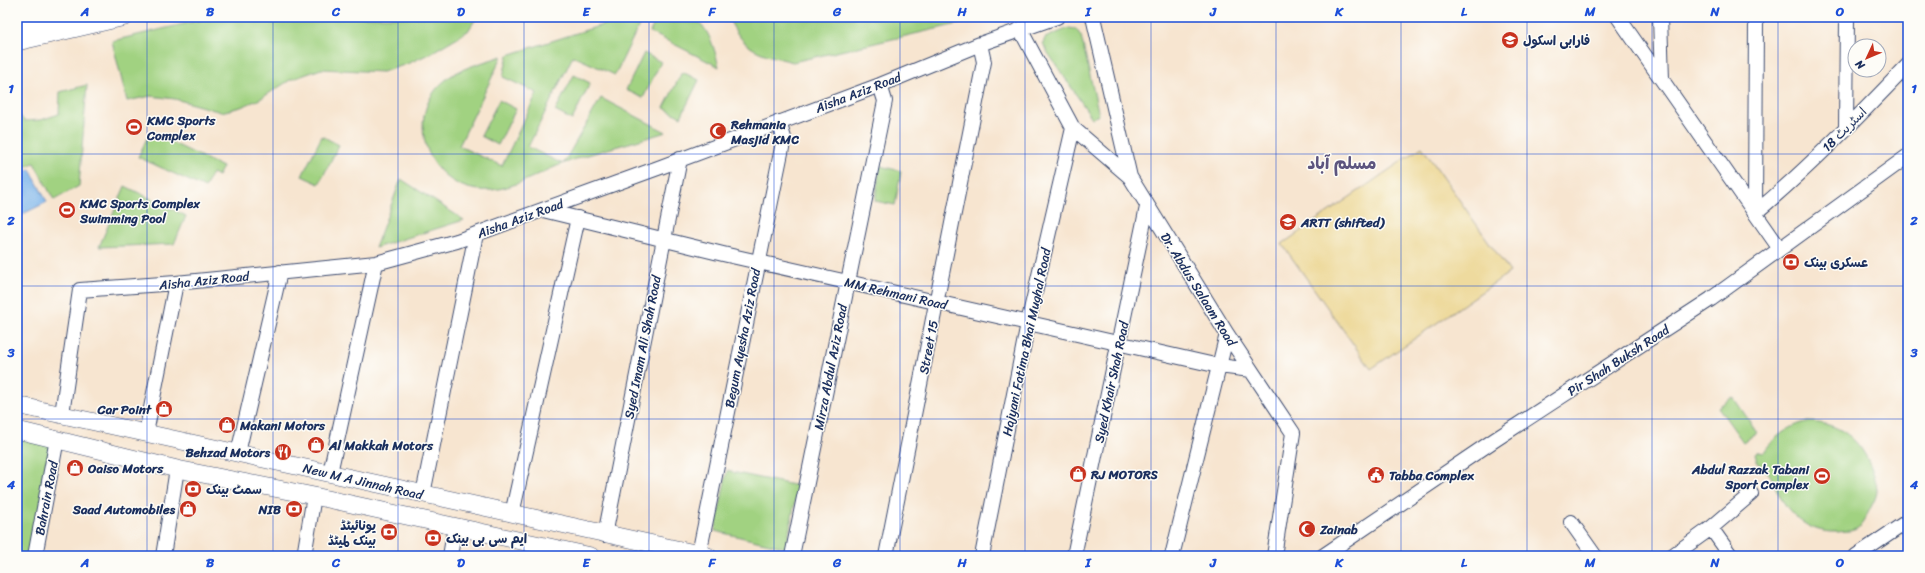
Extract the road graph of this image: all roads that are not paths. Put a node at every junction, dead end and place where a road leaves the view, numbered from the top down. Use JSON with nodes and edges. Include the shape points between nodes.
{"nodes":[{"id":1,"x":66,"y":17,"type":"edge"},
{"id":2,"x":125,"y":17,"type":"edge"},
{"id":3,"x":1057,"y":17,"type":"edge"},
{"id":4,"x":1093,"y":17,"type":"edge"},
{"id":5,"x":1618,"y":17,"type":"edge"},
{"id":6,"x":1660,"y":17,"type":"edge"},
{"id":7,"x":1756,"y":17,"type":"edge"},
{"id":8,"x":1847,"y":17,"type":"edge"},
{"id":9,"x":106,"y":19,"type":"edge"},
{"id":10,"x":17,"y":29,"type":"edge"},
{"id":11,"x":1020,"y":29,"type":"junction"},
{"id":12,"x":17,"y":42,"type":"edge"},
{"id":13,"x":980,"y":44,"type":"junction"},
{"id":14,"x":1908,"y":65,"type":"edge"},
{"id":15,"x":1662,"y":80,"type":"junction"},
{"id":16,"x":880,"y":84,"type":"junction"},
{"id":17,"x":779,"y":122,"type":"junction"},
{"id":18,"x":1073,"y":128,"type":"junction"},
{"id":19,"x":1846,"y":129,"type":"junction"},
{"id":20,"x":1908,"y":156,"type":"edge"},
{"id":21,"x":680,"y":160,"type":"junction"},
{"id":22,"x":1130,"y":177,"type":"junction"},
{"id":23,"x":1148,"y":207,"type":"junction"},
{"id":24,"x":543,"y":210,"type":"junction"},
{"id":25,"x":1756,"y":212,"type":"junction"},
{"id":26,"x":578,"y":218,"type":"junction"},
{"id":27,"x":476,"y":234,"type":"junction"},
{"id":28,"x":663,"y":239,"type":"junction"},
{"id":29,"x":1780,"y":249,"type":"junction"},
{"id":30,"x":758,"y":262,"type":"junction"},
{"id":31,"x":376,"y":263,"type":"junction"},
{"id":32,"x":280,"y":272,"type":"junction"},
{"id":33,"x":847,"y":282,"type":"junction"},
{"id":34,"x":176,"y":283,"type":"junction"},
{"id":35,"x":937,"y":302,"type":"junction"},
{"id":36,"x":1028,"y":323,"type":"junction"},
{"id":37,"x":1227,"y":334,"type":"junction"},
{"id":38,"x":1119,"y":343,"type":"junction"},
{"id":39,"x":1219,"y":366,"type":"junction"},
{"id":40,"x":1251,"y":370,"type":"junction"},
{"id":41,"x":17,"y":405,"type":"edge"},
{"id":42,"x":62,"y":414,"type":"junction"},
{"id":43,"x":17,"y":430,"type":"edge"},
{"id":44,"x":146,"y":434,"type":"junction"},
{"id":45,"x":57,"y":439,"type":"junction"},
{"id":46,"x":238,"y":453,"type":"junction"},
{"id":47,"x":177,"y":469,"type":"junction"},
{"id":48,"x":330,"y":474,"type":"junction"},
{"id":49,"x":423,"y":494,"type":"junction"},
{"id":50,"x":1751,"y":494,"type":"dead end"},
{"id":51,"x":314,"y":496,"type":"junction"},
{"id":52,"x":512,"y":514,"type":"junction"},
{"id":53,"x":1908,"y":521,"type":"edge"},
{"id":54,"x":1571,"y":522,"type":"dead end"},
{"id":55,"x":455,"y":527,"type":"junction"},
{"id":56,"x":1711,"y":528,"type":"junction"},
{"id":57,"x":605,"y":534,"type":"junction"},
{"id":58,"x":704,"y":555,"type":"edge"},
{"id":59,"x":35,"y":556,"type":"edge"},
{"id":60,"x":163,"y":556,"type":"edge"},
{"id":61,"x":304,"y":556,"type":"edge"},
{"id":62,"x":450,"y":556,"type":"edge"},
{"id":63,"x":591,"y":556,"type":"edge"},
{"id":64,"x":792,"y":556,"type":"edge"},
{"id":65,"x":886,"y":556,"type":"edge"},
{"id":66,"x":982,"y":556,"type":"edge"},
{"id":67,"x":1074,"y":556,"type":"edge"},
{"id":68,"x":1172,"y":556,"type":"edge"},
{"id":69,"x":1274,"y":556,"type":"edge"},
{"id":70,"x":1323,"y":556,"type":"edge"},
{"id":71,"x":1595,"y":556,"type":"edge"},
{"id":72,"x":1672,"y":556,"type":"edge"},
{"id":73,"x":1731,"y":556,"type":"edge"},
{"id":74,"x":1856,"y":556,"type":"edge"}],
"edges":[{"from":1,"to":10,"type":"main road"},
{"from":2,"to":9,"type":"main road"},
{"from":3,"to":11,"type":"street","name":"Aisha Aziz Road"},
{"from":4,"to":22,"type":"street","name":"Dr. Abdus Salaam Road"},
{"from":5,"to":15,"type":"street"},
{"from":6,"to":15,"type":"street"},
{"from":7,"to":25,"type":"street"},
{"from":8,"to":19,"type":"street"},
{"from":9,"to":12,"type":"main road"},
{"from":11,"to":13,"type":"street","name":"Aisha Aziz Road"},
{"from":11,"to":18,"type":"street"},
{"from":13,"to":16,"type":"street","name":"Aisha Aziz Road"},
{"from":13,"to":35,"type":"street","name":"Street 15","via":[[984,62]]},
{"from":14,"to":19,"type":"street","name":"اسٹریٹ 18"},
{"from":15,"to":25,"type":"street"},
{"from":16,"to":17,"type":"street","name":"Aisha Aziz Road"},
{"from":16,"to":33,"type":"street","name":"Mirza Abdul Aziz Road","via":[[885,101]]},
{"from":17,"to":21,"type":"street","name":"Aisha Aziz Road"},
{"from":17,"to":30,"type":"street","name":"Begum Ayesha Aziz Road","via":[[784,138]]},
{"from":18,"to":22,"type":"street"},
{"from":18,"to":36,"type":"street","name":"Hajyani Fatima Bhai Mughal Road"},
{"from":19,"to":25,"type":"street","name":"اسٹریٹ 18"},
{"from":20,"to":29,"type":"street","name":"Pir Shah Buksh Road"},
{"from":21,"to":24,"type":"street","name":"Aisha Aziz Road"},
{"from":21,"to":28,"type":"street","name":"Syed Imam Ali Shah Road"},
{"from":22,"to":23,"type":"street","name":"Dr. Abdus Salaam Road"},
{"from":23,"to":37,"type":"street","name":"Dr. Abdus Salaam Road"},
{"from":23,"to":38,"type":"street","name":"Syed Khair Shah Road"},
{"from":24,"to":26,"type":"street","name":"MM Rehmani Road"},
{"from":24,"to":27,"type":"street","name":"Aisha Aziz Road"},
{"from":25,"to":29,"type":"street"},
{"from":26,"to":28,"type":"street","name":"MM Rehmani Road"},
{"from":26,"to":52,"type":"street"},
{"from":27,"to":31,"type":"street","name":"Aisha Aziz Road"},
{"from":27,"to":49,"type":"street"},
{"from":28,"to":30,"type":"street","name":"MM Rehmani Road"},
{"from":28,"to":57,"type":"street","name":"Syed Imam Ali Shah Road"},
{"from":29,"to":70,"type":"street","name":"Pir Shah Buksh Road","via":[[1711,299]]},
{"from":30,"to":33,"type":"street","name":"MM Rehmani Road"},
{"from":30,"to":58,"type":"street","name":"Begum Ayesha Aziz Road"},
{"from":31,"to":32,"type":"street","name":"Aisha Aziz Road"},
{"from":31,"to":48,"type":"street"},
{"from":32,"to":34,"type":"street","name":"Aisha Aziz Road"},
{"from":32,"to":46,"type":"street"},
{"from":33,"to":35,"type":"street","name":"MM Rehmani Road"},
{"from":33,"to":64,"type":"street","name":"Mirza Abdul Aziz Road"},
{"from":34,"to":42,"type":"street","name":"Aisha Aziz Road","via":[[80,290]]},
{"from":34,"to":44,"type":"street"},
{"from":35,"to":36,"type":"street","name":"MM Rehmani Road"},
{"from":35,"to":65,"type":"street","name":"Street 15"},
{"from":36,"to":38,"type":"street","name":"MM Rehmani Road"},
{"from":36,"to":66,"type":"street","name":"Hajyani Fatima Bhai Mughal Road"},
{"from":37,"to":39,"type":"street"},
{"from":37,"to":40,"type":"street","name":"Dr. Abdus Salaam Road"},
{"from":38,"to":39,"type":"street","name":"MM Rehmani Road"},
{"from":38,"to":67,"type":"street","name":"Syed Khair Shah Road"},
{"from":39,"to":40,"type":"street","name":"MM Rehmani Road"},
{"from":39,"to":68,"type":"street"},
{"from":40,"to":69,"type":"street","name":"Dr. Abdus Salaam Road","via":[[1293,433]]},
{"from":41,"to":42,"type":"main road","name":"New M A Jinnah Road"},
{"from":42,"to":44,"type":"main road","name":"New M A Jinnah Road"},
{"from":43,"to":45,"type":"main road","name":"New M A Jinnah Road"},
{"from":44,"to":46,"type":"main road","name":"New M A Jinnah Road"},
{"from":45,"to":47,"type":"main road","name":"New M A Jinnah Road"},
{"from":45,"to":59,"type":"street","name":"Bahrain Road"},
{"from":46,"to":48,"type":"main road","name":"New M A Jinnah Road"},
{"from":47,"to":51,"type":"main road","name":"New M A Jinnah Road"},
{"from":47,"to":60,"type":"street"},
{"from":48,"to":49,"type":"main road","name":"New M A Jinnah Road"},
{"from":49,"to":52,"type":"main road","name":"New M A Jinnah Road"},
{"from":50,"to":56,"type":"street"},
{"from":51,"to":55,"type":"main road","name":"New M A Jinnah Road"},
{"from":51,"to":61,"type":"street"},
{"from":52,"to":57,"type":"main road","name":"New M A Jinnah Road"},
{"from":53,"to":74,"type":"street"},
{"from":54,"to":71,"type":"street"},
{"from":55,"to":62,"type":"street"},
{"from":55,"to":63,"type":"main road","name":"New M A Jinnah Road"},
{"from":56,"to":72,"type":"street"},
{"from":56,"to":73,"type":"street"},
{"from":57,"to":58,"type":"main road","name":"New M A Jinnah Road"}]}
